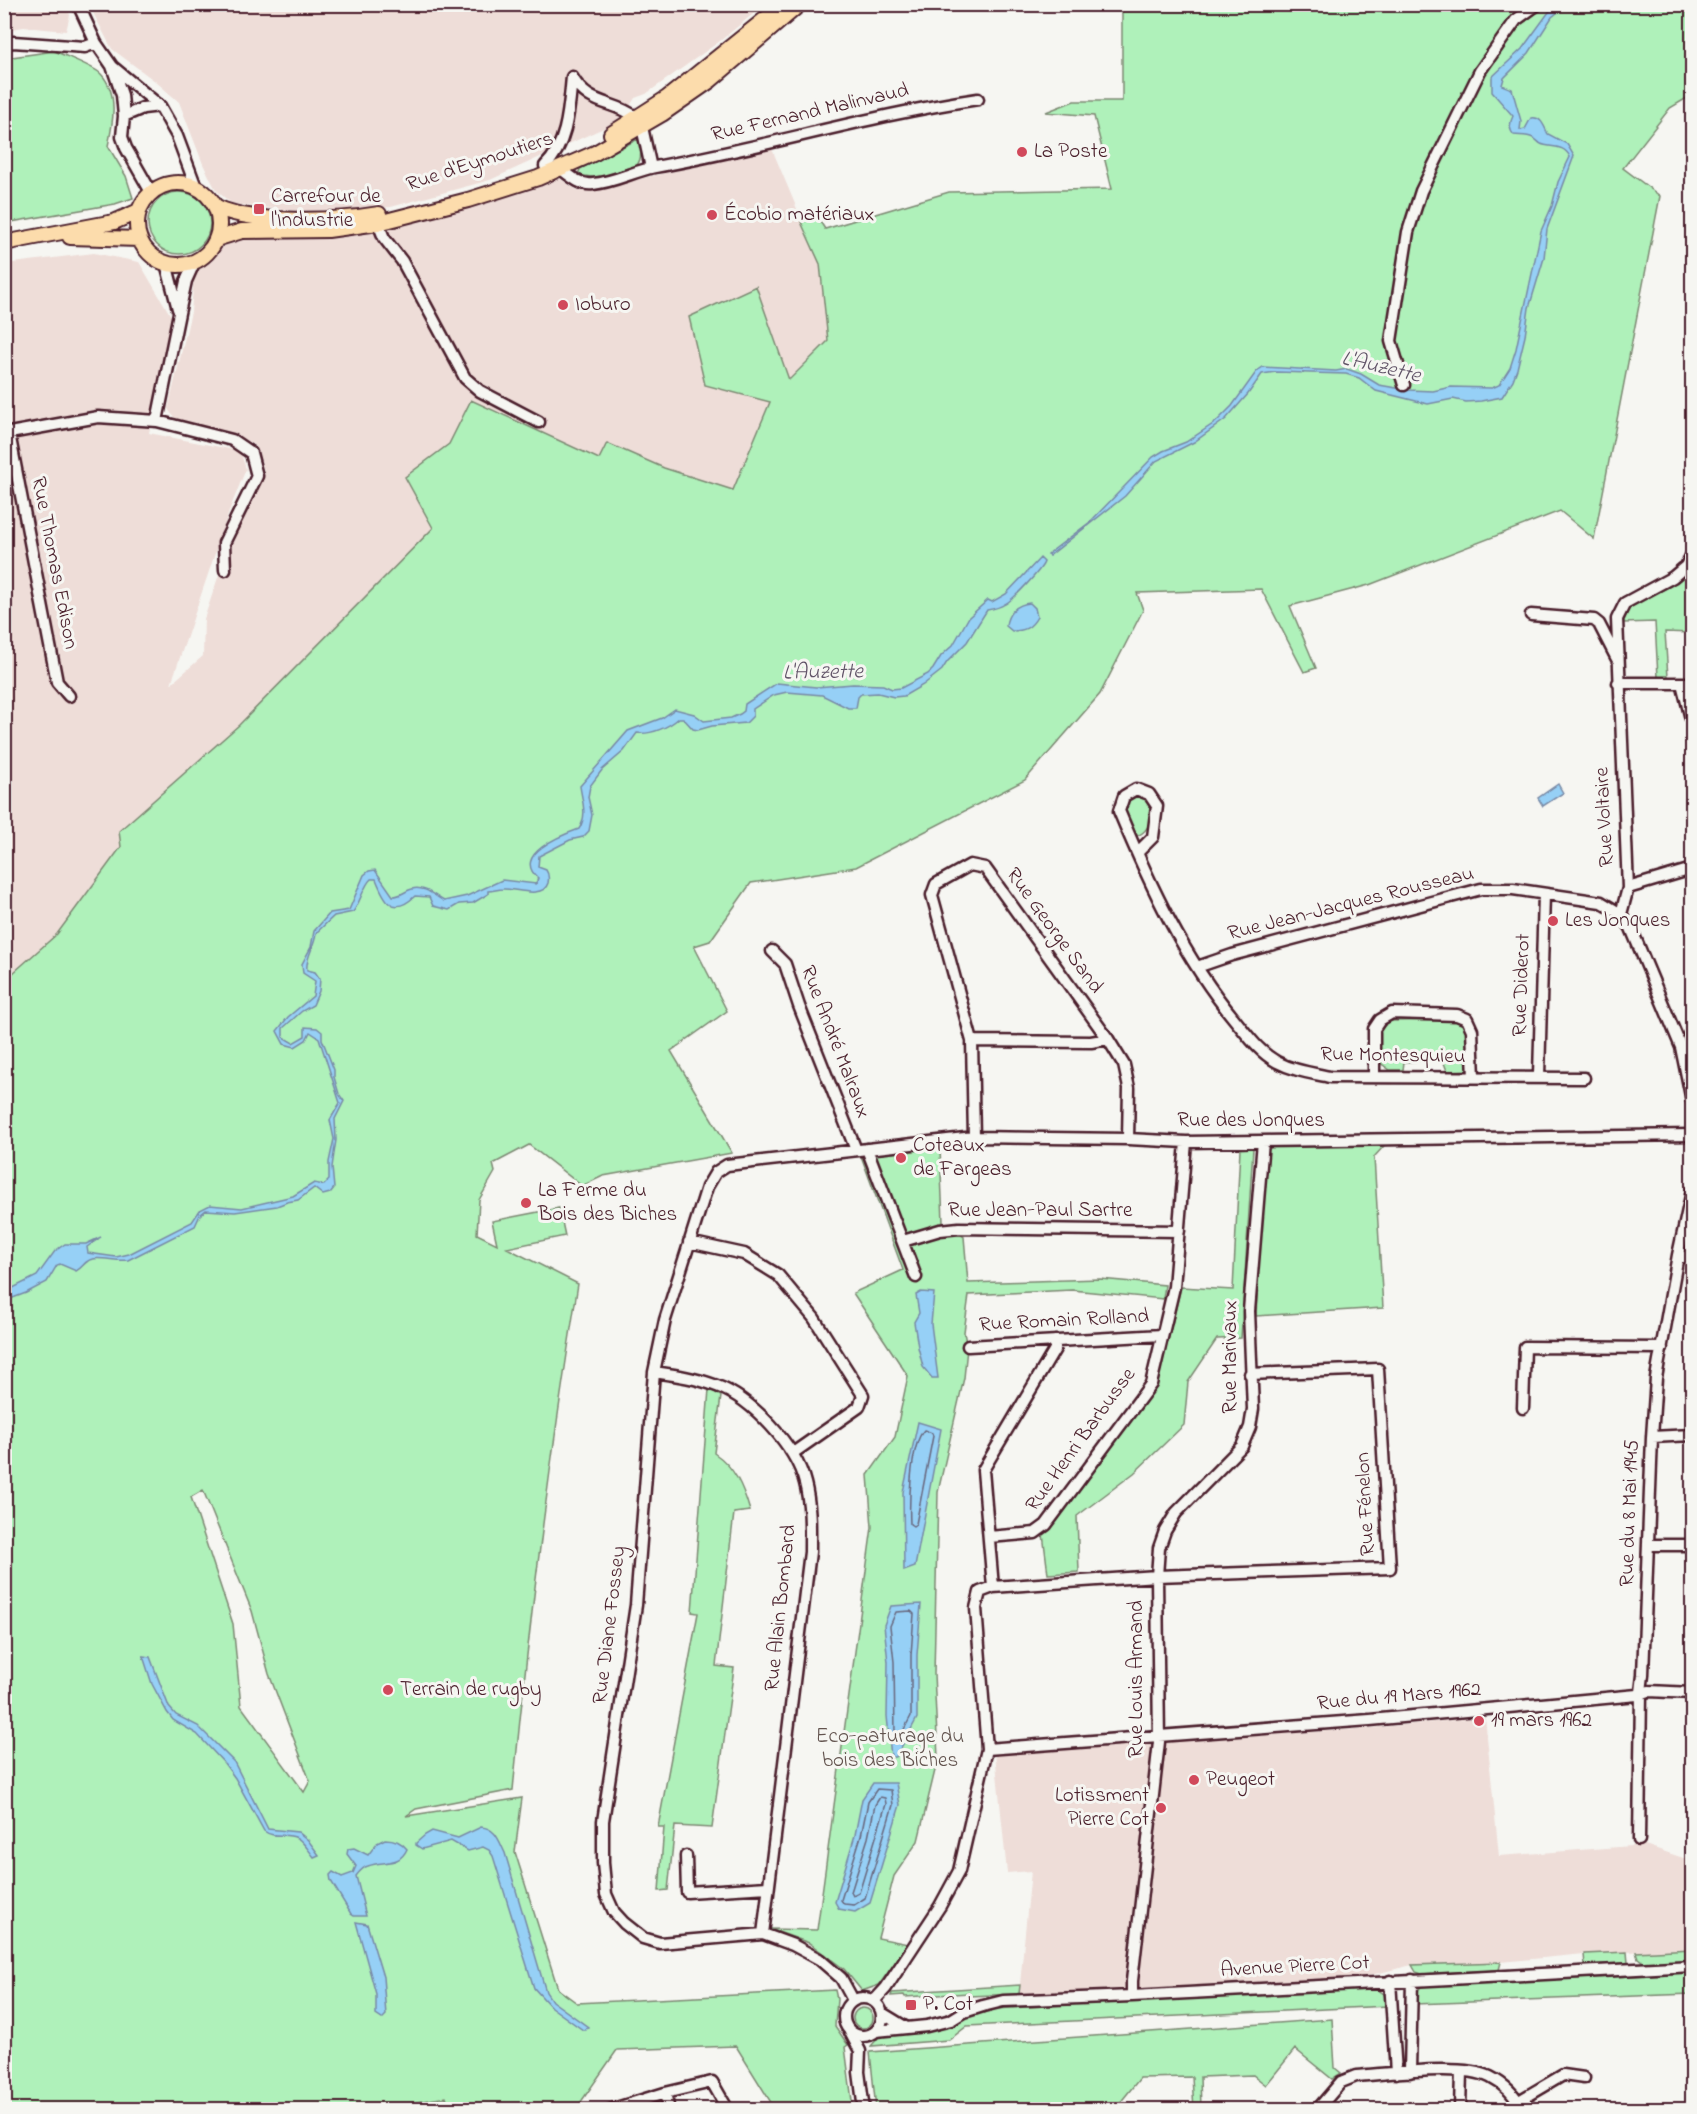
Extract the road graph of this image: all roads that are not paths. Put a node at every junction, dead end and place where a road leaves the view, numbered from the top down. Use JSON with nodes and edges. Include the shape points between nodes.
{"nodes":[{"id":1,"x":78,"y":4,"type":"edge"},
{"id":2,"x":784,"y":4,"type":"edge"},
{"id":3,"x":800,"y":4,"type":"edge"},
{"id":4,"x":1538,"y":4,"type":"edge"},
{"id":5,"x":96,"y":43,"type":"junction"},
{"id":6,"x":4,"y":44,"type":"edge"},
{"id":7,"x":112,"y":66,"type":"junction"},
{"id":8,"x":978,"y":99,"type":"dead end"},
{"id":9,"x":160,"y":106,"type":"junction"},
{"id":10,"x":124,"y":116,"type":"junction"},
{"id":11,"x":639,"y":123,"type":"junction"},
{"id":12,"x":545,"y":166,"type":"junction"},
{"id":13,"x":651,"y":168,"type":"junction"},
{"id":14,"x":561,"y":169,"type":"junction"},
{"id":15,"x":196,"y":187,"type":"junction"},
{"id":16,"x":152,"y":192,"type":"junction"},
{"id":17,"x":215,"y":206,"type":"junction"},
{"id":18,"x":139,"y":211,"type":"junction"},
{"id":19,"x":378,"y":223,"type":"junction"},
{"id":20,"x":44,"y":236,"type":"junction"},
{"id":21,"x":216,"y":238,"type":"junction"},
{"id":22,"x":140,"y":239,"type":"junction"},
{"id":23,"x":4,"y":243,"type":"edge"},
{"id":24,"x":195,"y":261,"type":"junction"},
{"id":25,"x":166,"y":263,"type":"junction"},
{"id":26,"x":179,"y":313,"type":"junction"},
{"id":27,"x":1404,"y":385,"type":"dead end"},
{"id":28,"x":157,"y":421,"type":"junction"},
{"id":29,"x":538,"y":422,"type":"dead end"},
{"id":30,"x":7,"y":434,"type":"edge"},
{"id":31,"x":1692,"y":554,"type":"edge"},
{"id":32,"x":225,"y":570,"type":"dead end"},
{"id":33,"x":1531,"y":615,"type":"dead end"},
{"id":34,"x":1618,"y":662,"type":"junction"},
{"id":35,"x":1618,"y":683,"type":"junction"},
{"id":36,"x":1687,"y":683,"type":"edge"},
{"id":37,"x":69,"y":696,"type":"dead end"},
{"id":38,"x":1692,"y":723,"type":"edge"},
{"id":39,"x":1137,"y":853,"type":"junction"},
{"id":40,"x":1692,"y":869,"type":"edge"},
{"id":41,"x":1628,"y":888,"type":"junction"},
{"id":42,"x":1544,"y":894,"type":"junction"},
{"id":43,"x":1621,"y":914,"type":"junction"},
{"id":44,"x":772,"y":951,"type":"dead end"},
{"id":45,"x":1197,"y":967,"type":"junction"},
{"id":46,"x":1108,"y":1039,"type":"junction"},
{"id":47,"x":972,"y":1041,"type":"junction"},
{"id":48,"x":1539,"y":1076,"type":"junction"},
{"id":49,"x":1374,"y":1077,"type":"junction"},
{"id":50,"x":1474,"y":1077,"type":"junction"},
{"id":51,"x":1584,"y":1078,"type":"dead end"},
{"id":52,"x":1692,"y":1101,"type":"edge"},
{"id":53,"x":1692,"y":1135,"type":"edge"},
{"id":54,"x":974,"y":1137,"type":"junction"},
{"id":55,"x":1128,"y":1139,"type":"junction"},
{"id":56,"x":1263,"y":1141,"type":"junction"},
{"id":57,"x":1186,"y":1142,"type":"junction"},
{"id":58,"x":862,"y":1150,"type":"junction"},
{"id":59,"x":811,"y":1156,"type":"joint"},
{"id":60,"x":1692,"y":1191,"type":"edge"},
{"id":61,"x":1179,"y":1231,"type":"junction"},
{"id":62,"x":903,"y":1241,"type":"junction"},
{"id":63,"x":689,"y":1242,"type":"junction"},
{"id":64,"x":1678,"y":1255,"type":"junction"},
{"id":65,"x":1692,"y":1258,"type":"edge"},
{"id":66,"x":916,"y":1277,"type":"dead end"},
{"id":67,"x":1162,"y":1335,"type":"junction"},
{"id":68,"x":1054,"y":1341,"type":"junction"},
{"id":69,"x":968,"y":1346,"type":"dead end"},
{"id":70,"x":1662,"y":1348,"type":"junction"},
{"id":71,"x":654,"y":1372,"type":"junction"},
{"id":72,"x":1250,"y":1374,"type":"junction"},
{"id":73,"x":1523,"y":1408,"type":"dead end"},
{"id":74,"x":1692,"y":1435,"type":"edge"},
{"id":75,"x":1652,"y":1437,"type":"junction"},
{"id":76,"x":793,"y":1453,"type":"junction"},
{"id":77,"x":988,"y":1536,"type":"junction"},
{"id":78,"x":1648,"y":1545,"type":"junction"},
{"id":79,"x":1692,"y":1545,"type":"edge"},
{"id":80,"x":1157,"y":1576,"type":"junction"},
{"id":81,"x":993,"y":1587,"type":"junction"},
{"id":82,"x":1641,"y":1692,"type":"junction"},
{"id":83,"x":1692,"y":1693,"type":"edge"},
{"id":84,"x":1160,"y":1734,"type":"junction"},
{"id":85,"x":987,"y":1749,"type":"junction"},
{"id":86,"x":1638,"y":1839,"type":"dead end"},
{"id":87,"x":686,"y":1856,"type":"dead end"},
{"id":88,"x":768,"y":1887,"type":"junction"},
{"id":89,"x":763,"y":1934,"type":"junction"},
{"id":90,"x":1692,"y":1966,"type":"edge"},
{"id":91,"x":1412,"y":1980,"type":"junction"},
{"id":92,"x":1390,"y":1981,"type":"junction"},
{"id":93,"x":1132,"y":1996,"type":"junction"},
{"id":94,"x":853,"y":2000,"type":"junction"},
{"id":95,"x":874,"y":2001,"type":"junction"},
{"id":96,"x":882,"y":2013,"type":"junction"},
{"id":97,"x":905,"y":2027,"type":"junction"},
{"id":98,"x":850,"y":2032,"type":"junction"},
{"id":99,"x":873,"y":2033,"type":"junction"},
{"id":100,"x":860,"y":2051,"type":"junction"},
{"id":101,"x":1461,"y":2071,"type":"junction"},
{"id":102,"x":1410,"y":2072,"type":"junction"},
{"id":103,"x":1396,"y":2073,"type":"junction"},
{"id":104,"x":1584,"y":2078,"type":"dead end"},
{"id":105,"x":665,"y":2093,"type":"junction"},
{"id":106,"x":1521,"y":2105,"type":"edge"},
{"id":107,"x":610,"y":2109,"type":"edge"},
{"id":108,"x":669,"y":2109,"type":"edge"},
{"id":109,"x":728,"y":2109,"type":"edge"},
{"id":110,"x":864,"y":2109,"type":"edge"},
{"id":111,"x":1317,"y":2109,"type":"edge"},
{"id":112,"x":1460,"y":2109,"type":"edge"}],
"edges":[{"from":1,"to":5,"type":"street"},
{"from":2,"to":11,"type":"main road","name":"Rue d'Eymoutiers"},
{"from":3,"to":11,"type":"main road","via":[[711,80]]},
{"from":4,"to":27,"type":"street","via":[[1516,20],[1480,71],[1421,191],[1408,232],[1391,341]]},
{"from":5,"to":6,"type":"street","via":[[85,47]]},
{"from":5,"to":7,"type":"street"},
{"from":7,"to":9,"type":"street"},
{"from":7,"to":10,"type":"street"},
{"from":8,"to":13,"type":"street","name":"Rue Fernand Malinvaud"},
{"from":9,"to":10,"type":"street"},
{"from":9,"to":15,"type":"street","via":[[177,136]]},
{"from":10,"to":16,"type":"street","via":[[122,137],[126,148]]},
{"from":11,"to":12,"type":"main road","name":"Rue d'Eymoutiers"},
{"from":11,"to":12,"type":"street","via":[[627,110],[589,97],[572,77],[559,150]]},
{"from":11,"to":13,"type":"street"},
{"from":11,"to":14,"type":"main road","via":[[595,153]]},
{"from":12,"to":17,"type":"main road","name":"Rue d'Eymoutiers","via":[[406,209],[353,218],[244,216]]},
{"from":13,"to":14,"type":"street","name":"Rue Fernand Malinvaud","via":[[592,185]]},
{"from":14,"to":19,"type":"main road","via":[[515,187]]},
{"from":15,"to":16,"type":"main road","via":[[173,183]]},
{"from":15,"to":17,"type":"main road"},
{"from":16,"to":18,"type":"main road"},
{"from":17,"to":21,"type":"main road","via":[[219,228]]},
{"from":18,"to":20,"type":"main road","via":[[116,221]]},
{"from":18,"to":22,"type":"main road"},
{"from":19,"to":21,"type":"main road","via":[[328,230],[242,231]]},
{"from":19,"to":29,"type":"street","via":[[465,378],[480,391]]},
{"from":20,"to":22,"type":"main road"},
{"from":20,"to":23,"type":"main road"},
{"from":21,"to":24,"type":"main road","via":[[211,248]]},
{"from":22,"to":25,"type":"main road","via":[[146,250]]},
{"from":24,"to":25,"type":"main road"},
{"from":24,"to":26,"type":"street"},
{"from":25,"to":26,"type":"street"},
{"from":26,"to":28,"type":"street"},
{"from":28,"to":30,"type":"street","via":[[98,417]]},
{"from":28,"to":32,"type":"street","via":[[232,440],[252,453],[256,476],[224,543]]},
{"from":30,"to":37,"type":"street","name":"Rue Thomas Edison","via":[[57,682]]},
{"from":31,"to":34,"type":"street","name":"Rue Voltaire","via":[[1686,566],[1673,577],[1625,603],[1617,619]]},
{"from":33,"to":34,"type":"street","via":[[1594,620]]},
{"from":34,"to":35,"type":"street","name":"Rue Voltaire"},
{"from":35,"to":36,"type":"street"},
{"from":35,"to":41,"type":"street","name":"Rue Voltaire"},
{"from":36,"to":38,"type":"street"},
{"from":39,"to":39,"type":"street","name":"Rue Montesquieu","via":[[1119,811],[1124,796],[1136,789],[1149,794],[1157,806],[1153,837]]},
{"from":39,"to":45,"type":"street","name":"Rue Montesquieu","via":[[1173,930]]},
{"from":40,"to":41,"type":"street"},
{"from":41,"to":43,"type":"street","name":"Rue Voltaire"},
{"from":42,"to":43,"type":"street","name":"Rue Jean-Jacques Rousseau","via":[[1601,902]]},
{"from":42,"to":45,"type":"street","name":"Rue Jean-Jacques Rousseau","via":[[1480,889]]},
{"from":42,"to":48,"type":"street","name":"Rue Diderot"},
{"from":43,"to":52,"type":"street","via":[[1631,928],[1681,1047]]},
{"from":44,"to":58,"type":"street","name":"Rue André Malraux","via":[[785,964],[799,1006]]},
{"from":45,"to":49,"type":"street","name":"Rue Montesquieu","via":[[1257,1047],[1277,1062],[1330,1077]]},
{"from":46,"to":47,"type":"street"},
{"from":46,"to":47,"type":"street","name":"Rue George Sand","via":[[985,868],[970,865],[936,884],[932,895]]},
{"from":46,"to":55,"type":"street","name":"Rue George Sand","via":[[1124,1065],[1129,1088]]},
{"from":47,"to":54,"type":"street","name":"Rue George Sand"},
{"from":48,"to":50,"type":"street","name":"Rue Montesquieu"},
{"from":48,"to":51,"type":"street","name":"Rue Montesquieu"},
{"from":49,"to":50,"type":"street","name":"Rue Montesquieu"},
{"from":49,"to":50,"type":"street","via":[[1374,1029],[1392,1013],[1457,1015],[1467,1019],[1472,1030]]},
{"from":53,"to":56,"type":"street","name":"Rue des Jonques"},
{"from":54,"to":55,"type":"street","name":"Rue des Jonques"},
{"from":54,"to":58,"type":"street","name":"Rue des Jonques"},
{"from":55,"to":57,"type":"street","name":"Rue des Jonques"},
{"from":56,"to":57,"type":"street","name":"Rue des Jonques"},
{"from":56,"to":72,"type":"street","name":"Rue Marivaux","via":[[1249,1311]]},
{"from":57,"to":61,"type":"street","name":"Rue Henri Barbusse"},
{"from":58,"to":59,"type":"street","name":"Rue des Jonques"},
{"from":58,"to":62,"type":"street","name":"Rue André Malraux"},
{"from":59,"to":63,"type":"street","name":"Rue Diane Fossey","via":[[727,1165],[716,1172],[706,1187]]},
{"from":60,"to":64,"type":"street","name":"Rue du 8 Mai 1945"},
{"from":61,"to":62,"type":"street","name":"Rue Jean-Paul Sartre","via":[[959,1228]]},
{"from":61,"to":67,"type":"street","name":"Rue Henri Barbusse","via":[[1174,1287]]},
{"from":62,"to":66,"type":"street","name":"Rue André Malraux"},
{"from":63,"to":71,"type":"street","name":"Rue Diane Fossey"},
{"from":63,"to":76,"type":"street","via":[[744,1254],[778,1275],[814,1318],[863,1395],[859,1407]]},
{"from":64,"to":65,"type":"street"},
{"from":64,"to":70,"type":"street","name":"Rue du 8 Mai 1945"},
{"from":67,"to":68,"type":"street","name":"Rue Romain Rolland"},
{"from":67,"to":77,"type":"street","name":"Rue Henri Barbusse","via":[[1151,1384],[1046,1525],[1035,1533]]},
{"from":68,"to":69,"type":"street","name":"Rue Romain Rolland"},
{"from":68,"to":77,"type":"street","via":[[1055,1349],[983,1470]]},
{"from":70,"to":73,"type":"street","via":[[1525,1347]]},
{"from":70,"to":75,"type":"street","name":"Rue du 8 Mai 1945"},
{"from":71,"to":76,"type":"street","name":"Rue Alain Bombard","via":[[722,1388],[753,1408]]},
{"from":71,"to":89,"type":"street","name":"Rue Diane Fossey","via":[[636,1605],[603,1821],[606,1894],[624,1923],[643,1938],[660,1943]]},
{"from":72,"to":80,"type":"street","name":"Rue Marivaux","via":[[1253,1409],[1242,1446],[1176,1513],[1159,1548]]},
{"from":72,"to":80,"type":"street","name":"Rue Fénelon","via":[[1378,1370],[1390,1568]]},
{"from":74,"to":75,"type":"street"},
{"from":75,"to":78,"type":"street","name":"Rue du 8 Mai 1945"},
{"from":76,"to":88,"type":"street","name":"Rue Alain Bombard","via":[[805,1481],[810,1552]]},
{"from":77,"to":81,"type":"street"},
{"from":78,"to":79,"type":"street"},
{"from":78,"to":82,"type":"street","name":"Rue du 8 Mai 1945"},
{"from":80,"to":81,"type":"street"},
{"from":80,"to":84,"type":"street","name":"Rue Louis Armand"},
{"from":81,"to":85,"type":"street","via":[[980,1592],[976,1608]]},
{"from":82,"to":83,"type":"street","name":"Rue du 19 Mars 1962"},
{"from":82,"to":84,"type":"street","name":"Rue du 19 Mars 1962","via":[[1488,1710]]},
{"from":82,"to":86,"type":"street","name":"Rue du 8 Mai 1945"},
{"from":84,"to":85,"type":"street","name":"Rue du 19 Mars 1962"},
{"from":84,"to":93,"type":"street","name":"Rue Louis Armand"},
{"from":85,"to":95,"type":"street","via":[[959,1871],[940,1906]]},
{"from":87,"to":88,"type":"street","via":[[687,1892]]},
{"from":88,"to":89,"type":"street","name":"Rue Alain Bombard"},
{"from":89,"to":94,"type":"street","name":"Rue Diane Fossey","via":[[819,1959],[841,1978]]},
{"from":90,"to":91,"type":"street","name":"Avenue Pierre Cot"},
{"from":91,"to":92,"type":"street","name":"Avenue Pierre Cot"},
{"from":91,"to":102,"type":"street"},
{"from":92,"to":93,"type":"street","name":"Avenue Pierre Cot"},
{"from":92,"to":103,"type":"street"},
{"from":93,"to":97,"type":"street","name":"Avenue Pierre Cot","via":[[1003,2001],[964,2012],[951,2020]]},
{"from":94,"to":95,"type":"street","via":[[861,1997]]},
{"from":94,"to":98,"type":"street","via":[[844,2013],[844,2023]]},
{"from":95,"to":96,"type":"street"},
{"from":96,"to":97,"type":"street"},
{"from":96,"to":99,"type":"street"},
{"from":97,"to":99,"type":"street","name":"Avenue Pierre Cot"},
{"from":98,"to":99,"type":"street","via":[[860,2036]]},
{"from":98,"to":100,"type":"street"},
{"from":99,"to":100,"type":"street"},
{"from":100,"to":110,"type":"street"},
{"from":101,"to":102,"type":"street"},
{"from":101,"to":106,"type":"street","via":[[1489,2076],[1505,2086]]},
{"from":101,"to":112,"type":"street"},
{"from":102,"to":103,"type":"street"},
{"from":103,"to":111,"type":"street","via":[[1356,2076],[1341,2082]]},
{"from":104,"to":106,"type":"street","via":[[1563,2075]]},
{"from":105,"to":107,"type":"street"},
{"from":105,"to":108,"type":"street"},
{"from":105,"to":109,"type":"street","via":[[712,2082]]}]}
